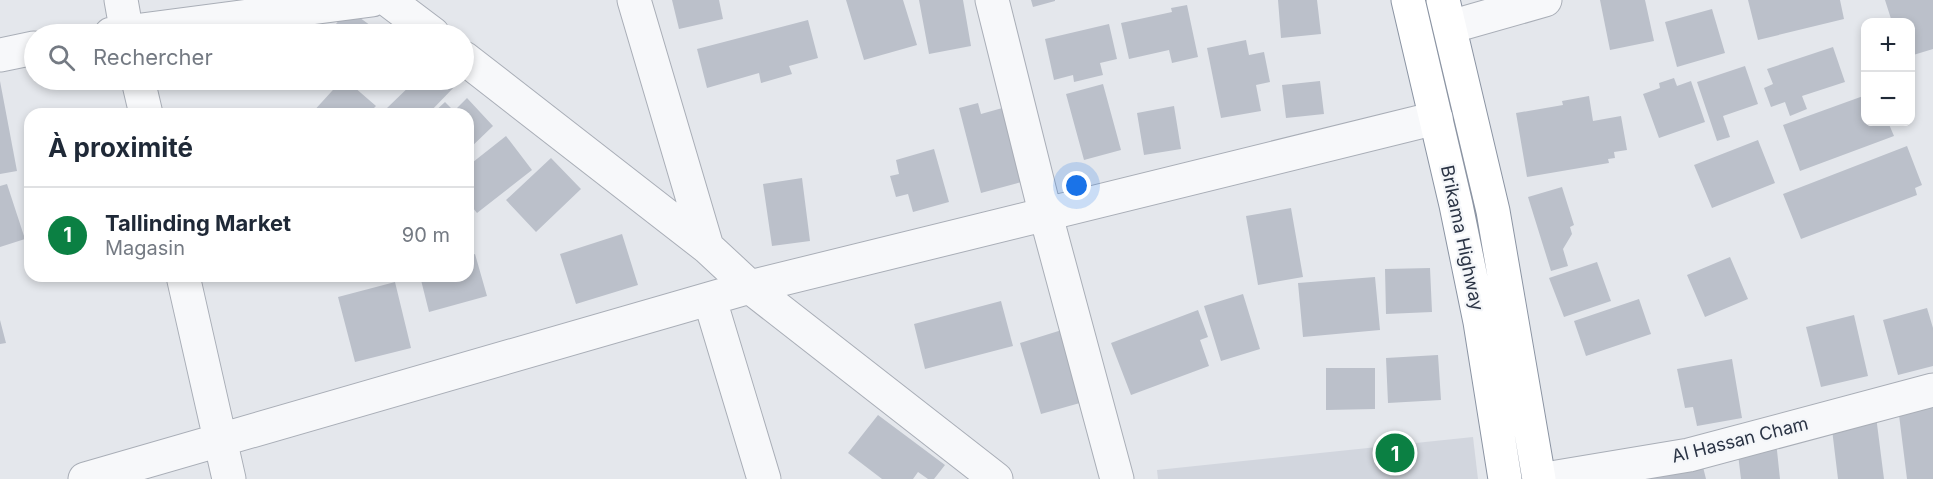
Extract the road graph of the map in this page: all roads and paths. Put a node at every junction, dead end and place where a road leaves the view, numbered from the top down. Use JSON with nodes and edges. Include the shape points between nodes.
{"nodes":[{"id":1,"x":121,"y":0,"type":"edge"},
{"id":2,"x":372,"y":0,"type":"edge"},
{"id":3,"x":388,"y":0,"type":"edge"},
{"id":4,"x":634,"y":0,"type":"edge"},
{"id":5,"x":992,"y":0,"type":"edge"},
{"id":6,"x":1408,"y":0,"type":"edge"},
{"id":7,"x":1545,"y":0,"type":"edge"},
{"id":8,"x":1446,"y":14,"type":"edge"},
{"id":9,"x":121,"y":24,"type":"edge"},
{"id":10,"x":195,"y":24,"type":"edge"},
{"id":11,"x":420,"y":24,"type":"edge"},
{"id":12,"x":24,"y":50,"type":"edge"},
{"id":13,"x":0,"y":55,"type":"edge"},
{"id":14,"x":474,"y":66,"type":"edge"},
{"id":15,"x":140,"y":90,"type":"edge"},
{"id":16,"x":145,"y":108,"type":"edge"},
{"id":17,"x":1436,"y":118,"type":"junction"},
{"id":18,"x":1045,"y":212,"type":"junction"},
{"id":19,"x":707,"y":247,"type":"junction"},
{"id":20,"x":184,"y":282,"type":"edge"},
{"id":21,"x":750,"y":287,"type":"junction"},
{"id":22,"x":710,"y":300,"type":"junction"},
{"id":23,"x":1933,"y":390,"type":"edge"},
{"id":24,"x":222,"y":441,"type":"junction"},
{"id":25,"x":85,"y":479,"type":"edge"},
{"id":26,"x":229,"y":479,"type":"edge"},
{"id":27,"x":764,"y":479,"type":"edge"},
{"id":28,"x":996,"y":479,"type":"edge"},
{"id":29,"x":1117,"y":479,"type":"edge"},
{"id":30,"x":1504,"y":479,"type":"edge"},
{"id":31,"x":1539,"y":479,"type":"edge"},
{"id":32,"x":1545,"y":479,"type":"edge"}],
"edges":[{"from":1,"to":9,"type":"street"},
{"from":2,"to":10,"type":"street"},
{"from":3,"to":11,"type":"street"},
{"from":4,"to":19,"type":"street"},
{"from":5,"to":18,"type":"street"},
{"from":6,"to":17,"type":"highway","name":"Brikama Highway"},
{"from":7,"to":8,"type":"street"},
{"from":8,"to":31,"type":"highway","name":"Brikama Highway","via":[[1493,211]]},
{"from":12,"to":13,"type":"street"},
{"from":14,"to":19,"type":"street"},
{"from":15,"to":16,"type":"street"},
{"from":17,"to":18,"type":"street"},
{"from":17,"to":30,"type":"highway","name":"Brikama Highway","via":[[1480,322]]},
{"from":18,"to":21,"type":"street"},
{"from":18,"to":29,"type":"street"},
{"from":19,"to":21,"type":"street"},
{"from":20,"to":24,"type":"street"},
{"from":21,"to":22,"type":"street"},
{"from":21,"to":28,"type":"street"},
{"from":22,"to":24,"type":"street"},
{"from":22,"to":27,"type":"street"},
{"from":23,"to":32,"type":"street","name":"Al Hassan Cham","via":[[1689,455]]},
{"from":24,"to":25,"type":"street"},
{"from":24,"to":26,"type":"street"}]}
